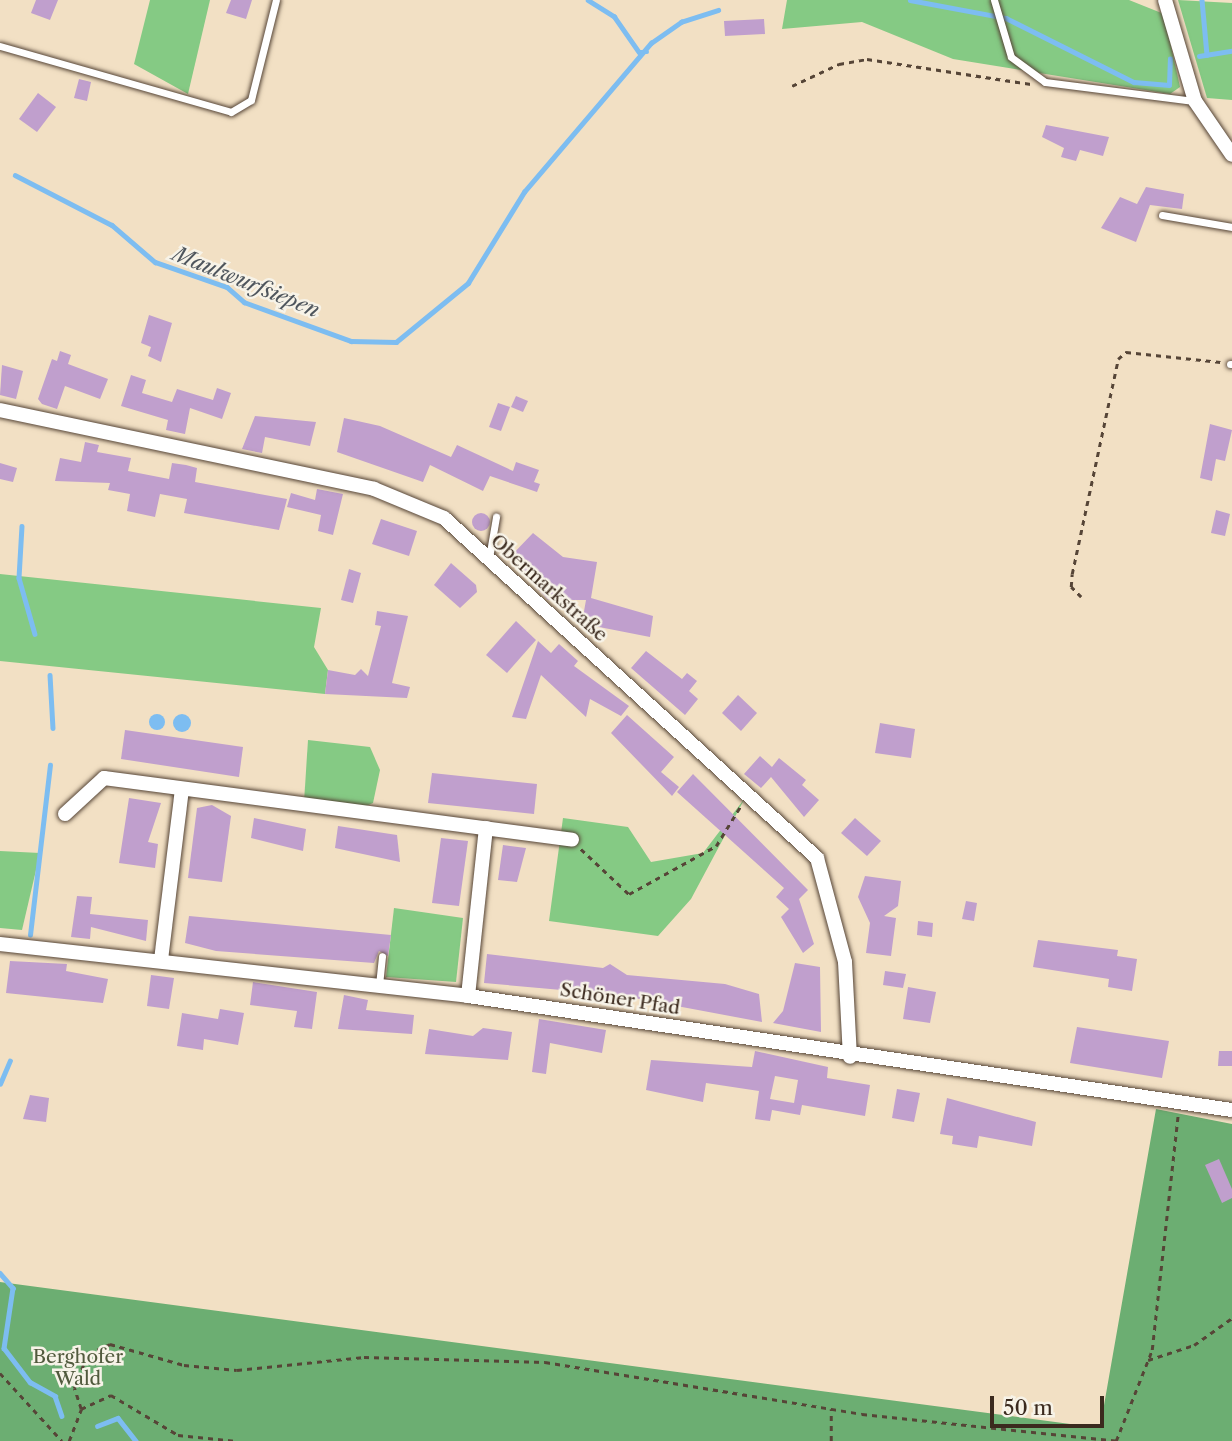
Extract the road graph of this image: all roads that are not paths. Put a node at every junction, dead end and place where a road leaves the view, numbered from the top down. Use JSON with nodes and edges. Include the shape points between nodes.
{"nodes":[{"id":1,"x":276,"y":0,"type":"edge"},
{"id":2,"x":994,"y":0,"type":"edge"},
{"id":3,"x":1165,"y":0,"type":"edge"},
{"id":4,"x":0,"y":46,"type":"edge"},
{"id":5,"x":1195,"y":102,"type":"junction"},
{"id":6,"x":1232,"y":155,"type":"edge"},
{"id":7,"x":1162,"y":215,"type":"dead end"},
{"id":8,"x":1232,"y":227,"type":"edge"},
{"id":9,"x":0,"y":410,"type":"edge"},
{"id":10,"x":496,"y":517,"type":"dead end"},
{"id":11,"x":489,"y":560,"type":"junction"},
{"id":12,"x":182,"y":790,"type":"junction"},
{"id":13,"x":65,"y":814,"type":"dead end"},
{"id":14,"x":486,"y":828,"type":"junction"},
{"id":15,"x":572,"y":840,"type":"road end"},
{"id":16,"x":0,"y":944,"type":"edge"},
{"id":17,"x":382,"y":956,"type":"dead end"},
{"id":18,"x":161,"y":960,"type":"junction"},
{"id":19,"x":379,"y":985,"type":"junction"},
{"id":20,"x":468,"y":996,"type":"junction"},
{"id":21,"x":850,"y":1057,"type":"junction"},
{"id":22,"x":1232,"y":1110,"type":"edge"}],
"edges":[{"from":1,"to":4,"type":"lane","via":[[251,100],[231,112]]},
{"from":2,"to":5,"type":"lane","via":[[1011,57],[1045,82]]},
{"from":3,"to":5,"type":"street"},
{"from":5,"to":6,"type":"street"},
{"from":7,"to":8,"type":"lane"},
{"from":9,"to":11,"type":"street","name":"Obermarkstraße","via":[[396,495],[444,518]]},
{"from":10,"to":11,"type":"lane"},
{"from":11,"to":21,"type":"street","name":"Obermarkstraße","via":[[795,833],[825,876],[845,962],[854,1038]]},
{"from":12,"to":13,"type":"street","via":[[100,779]]},
{"from":12,"to":14,"type":"street"},
{"from":12,"to":18,"type":"street"},
{"from":14,"to":15,"type":"street"},
{"from":14,"to":20,"type":"street"},
{"from":16,"to":18,"type":"street","name":"Schöner Pfad"},
{"from":17,"to":19,"type":"lane"},
{"from":18,"to":19,"type":"street","name":"Schöner Pfad"},
{"from":19,"to":20,"type":"street","name":"Schöner Pfad"},
{"from":20,"to":21,"type":"street","name":"Schöner Pfad"},
{"from":21,"to":22,"type":"street","name":"Schöner Pfad"}]}
